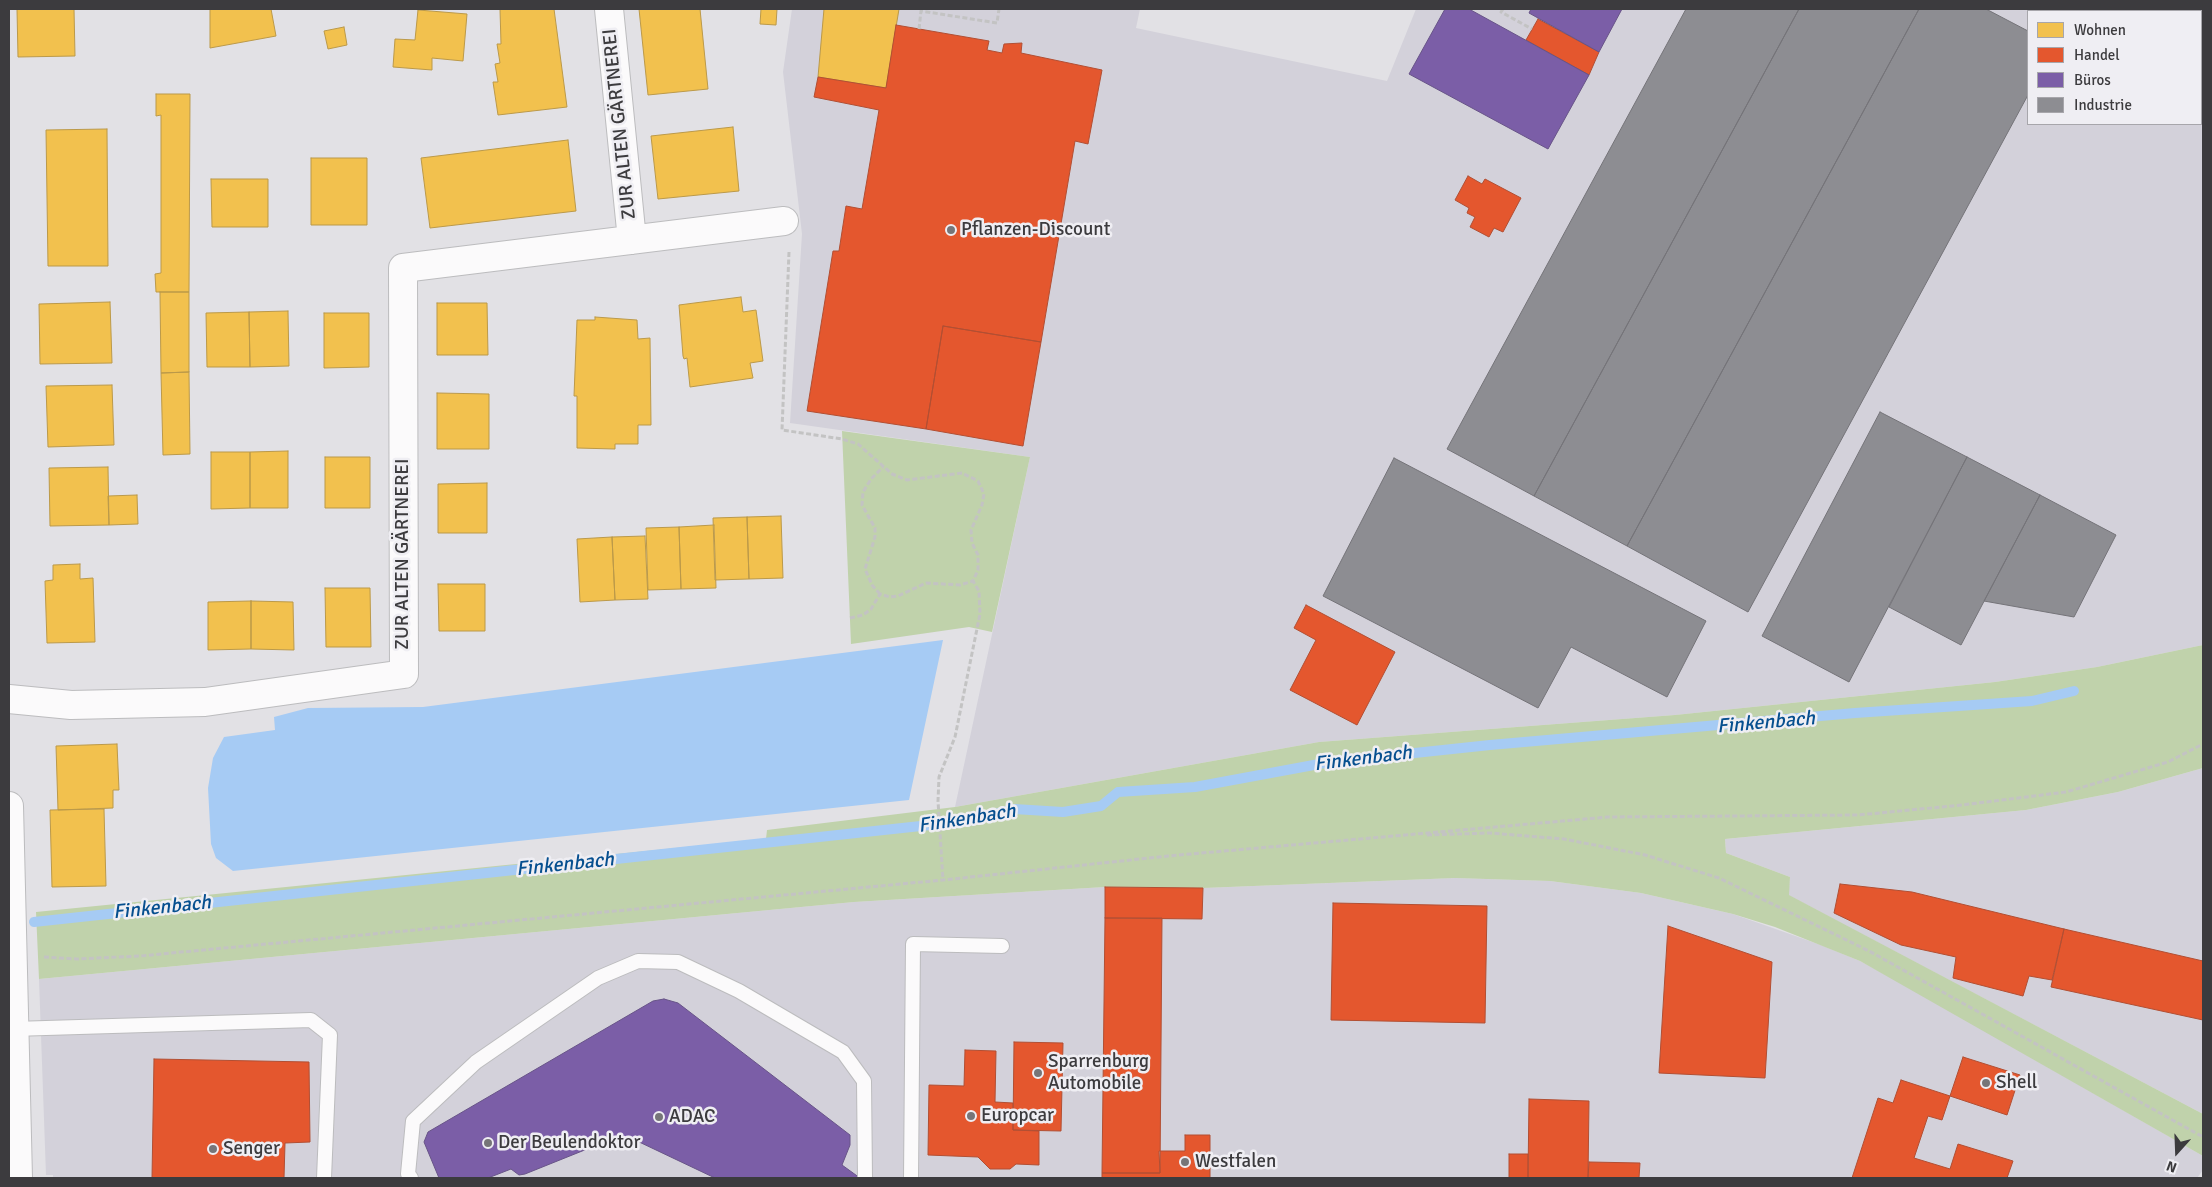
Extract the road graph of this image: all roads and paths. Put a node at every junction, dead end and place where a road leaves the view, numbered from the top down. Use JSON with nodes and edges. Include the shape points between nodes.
{"nodes":[{"id":1,"x":609,"y":9,"type":"edge"},
{"id":2,"x":999,"y":9,"type":"edge"},
{"id":3,"x":1503,"y":9,"type":"edge"},
{"id":4,"x":919,"y":29,"type":"dead end"},
{"id":5,"x":1532,"y":29,"type":"dead end"},
{"id":6,"x":784,"y":222,"type":"joint"},
{"id":7,"x":632,"y":240,"type":"junction"},
{"id":8,"x":884,"y":467,"type":"junction"},
{"id":9,"x":973,"y":581,"type":"junction"},
{"id":10,"x":880,"y":594,"type":"junction"},
{"id":11,"x":850,"y":618,"type":"dead end"},
{"id":12,"x":9,"y":699,"type":"edge"},
{"id":13,"x":2203,"y":744,"type":"edge"},
{"id":14,"x":9,"y":806,"type":"edge"},
{"id":15,"x":1396,"y":836,"type":"junction"},
{"id":16,"x":943,"y":880,"type":"junction"},
{"id":17,"x":1002,"y":946,"type":"dead end"},
{"id":18,"x":13,"y":956,"type":"junction"},
{"id":19,"x":13,"y":1029,"type":"junction"},
{"id":20,"x":2203,"y":1137,"type":"edge"},
{"id":21,"x":18,"y":1178,"type":"edge"},
{"id":22,"x":324,"y":1178,"type":"edge"},
{"id":23,"x":411,"y":1178,"type":"edge"},
{"id":24,"x":865,"y":1178,"type":"edge"},
{"id":25,"x":911,"y":1178,"type":"edge"}],
"edges":[{"from":1,"to":7,"type":"street","name":"ZUR ALTEN GÄRTNEREI"},
{"from":2,"to":4,"type":"path","via":[[996,23],[921,11]]},
{"from":3,"to":5,"type":"path","via":[[1502,12]]},
{"from":6,"to":7,"type":"street","name":"ZUR ALTEN GÄRTNEREI"},
{"from":6,"to":8,"type":"path","via":[[791,258],[782,430],[858,444]]},
{"from":7,"to":12,"type":"street","name":"ZUR ALTEN GÄRTNEREI","via":[[403,268],[404,674],[205,702],[71,705]]},
{"from":8,"to":9,"type":"path","via":[[907,480],[962,473],[978,481],[984,494],[971,530],[972,543],[978,555],[978,570]]},
{"from":8,"to":10,"type":"path","via":[[863,492],[862,505],[875,528],[865,569]]},
{"from":9,"to":10,"type":"path","via":[[960,585],[926,583],[898,596]]},
{"from":9,"to":16,"type":"path","via":[[979,591],[980,614],[955,737],[939,777]]},
{"from":10,"to":11,"type":"path","via":[[871,609]]},
{"from":13,"to":15,"type":"path","via":[[2168,762],[2066,792],[1962,805],[1858,815],[1608,817]]},
{"from":14,"to":18,"type":"street"},
{"from":15,"to":16,"type":"path"},
{"from":15,"to":20,"type":"path","via":[[1490,833],[1564,839],[1645,855],[1719,878],[1869,951]]},
{"from":16,"to":18,"type":"path","via":[[140,956],[78,959]]},
{"from":17,"to":25,"type":"lane","via":[[913,944]]},
{"from":18,"to":19,"type":"street"},
{"from":19,"to":21,"type":"street"},
{"from":19,"to":22,"type":"lane","via":[[311,1020],[330,1035]]},
{"from":23,"to":24,"type":"lane","via":[[408,1174],[413,1122],[476,1062],[598,978],[638,961],[678,962],[739,992],[843,1052],[864,1080]]}]}
